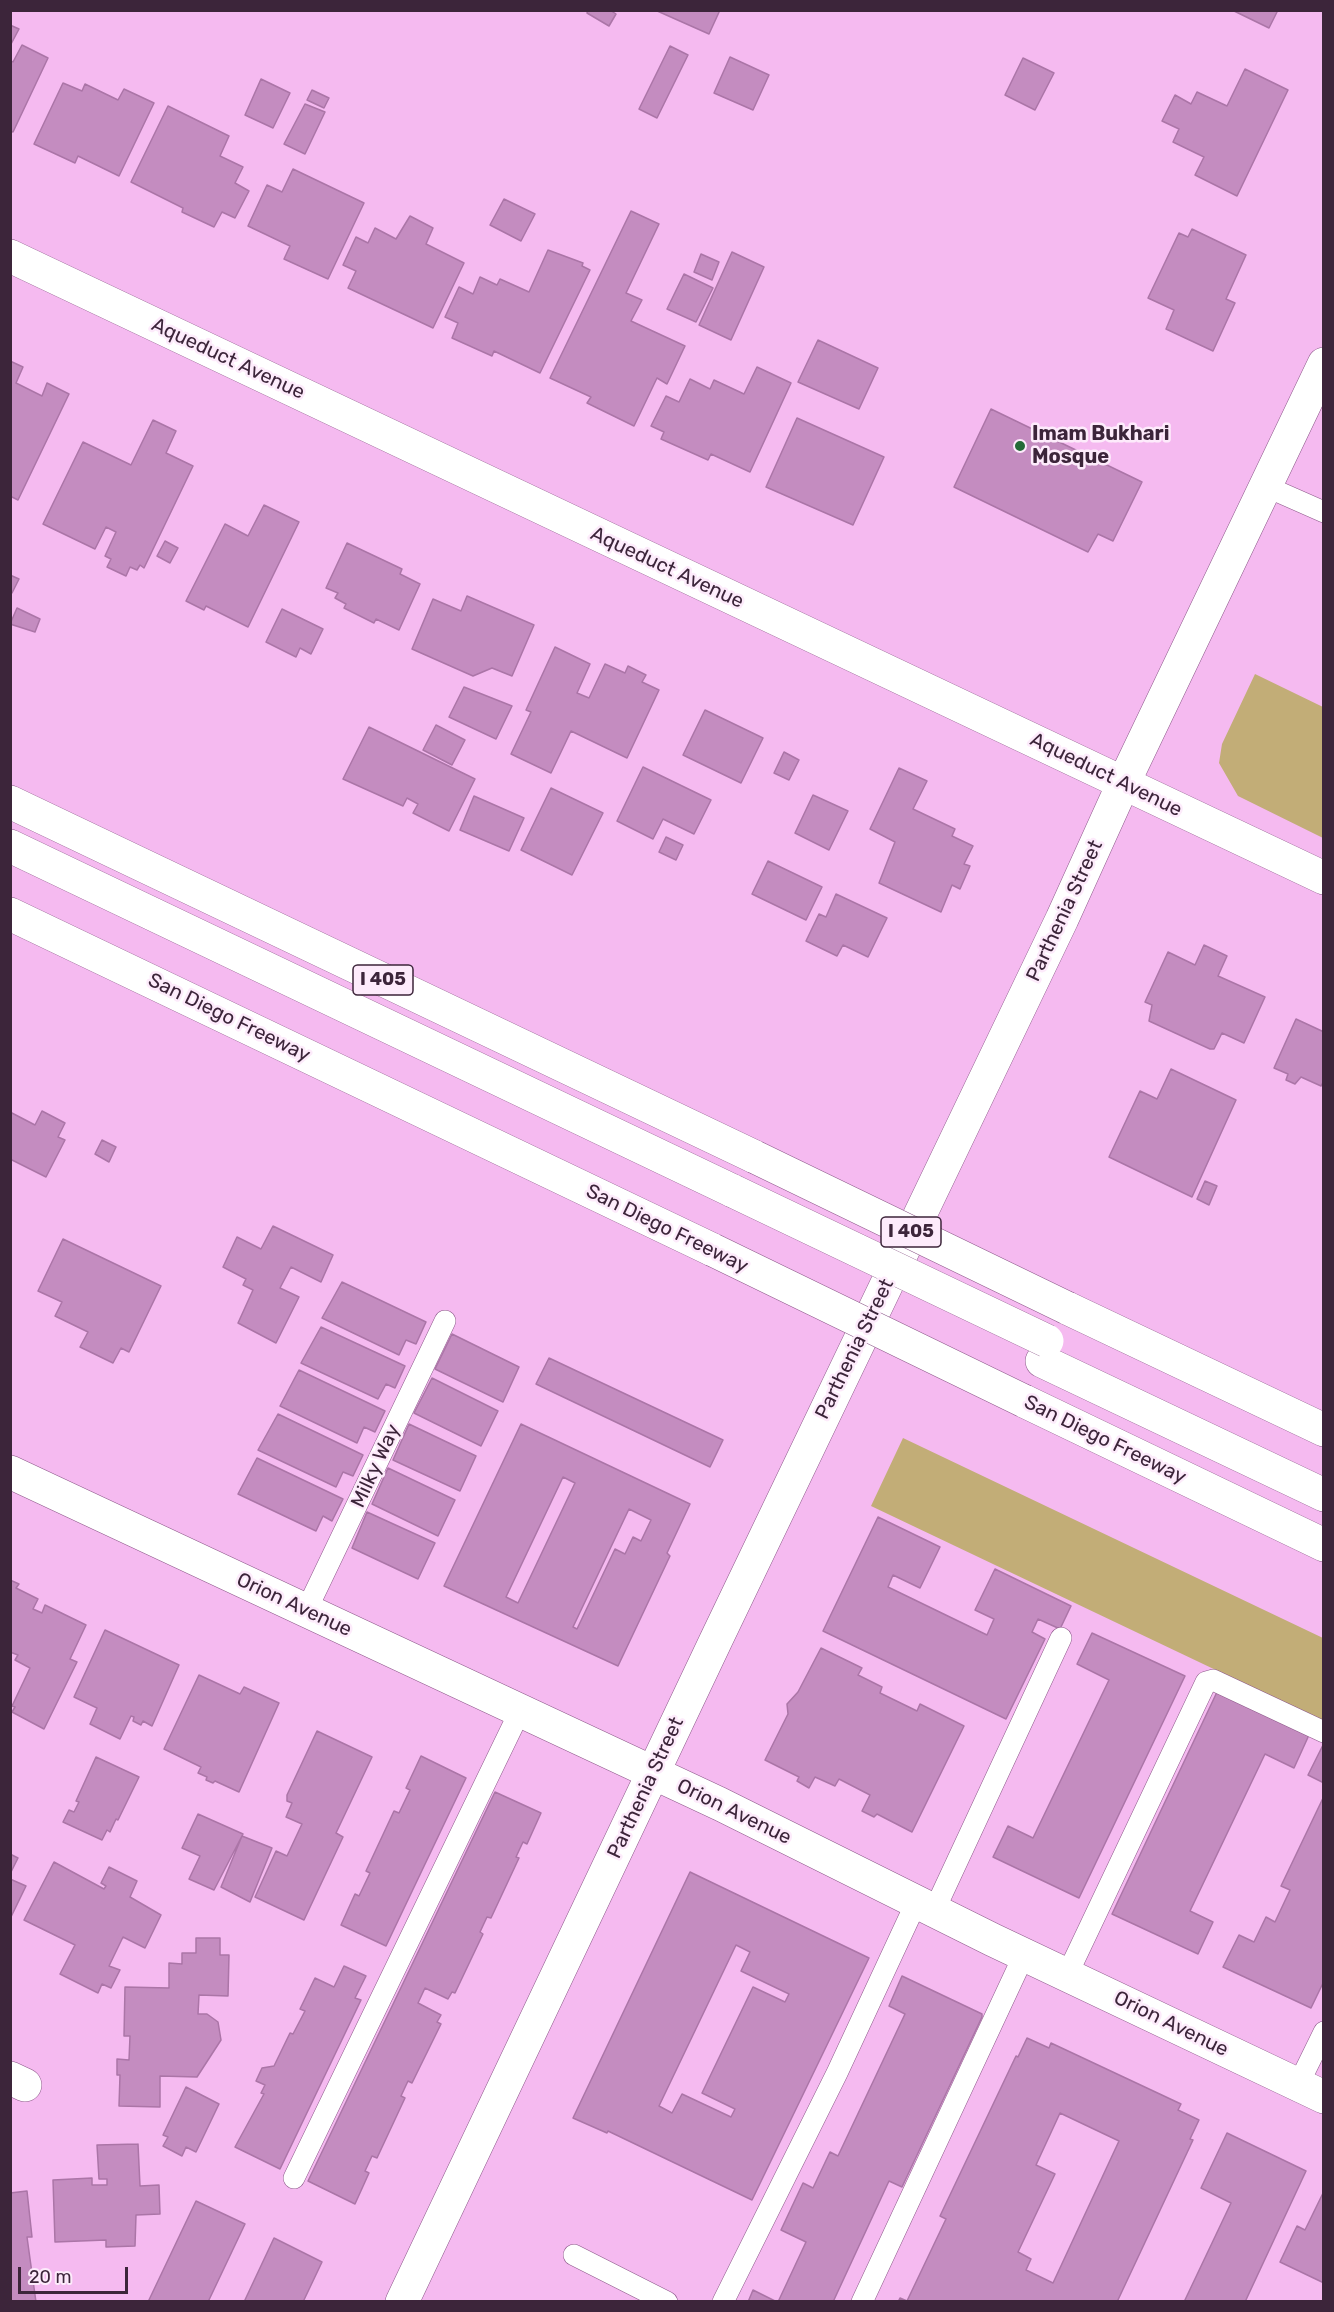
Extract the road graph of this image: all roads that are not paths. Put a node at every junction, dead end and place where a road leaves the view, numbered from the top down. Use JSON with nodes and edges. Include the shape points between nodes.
{"nodes":[{"id":1,"x":10,"y":256,"type":"edge"},
{"id":2,"x":1323,"y":364,"type":"edge"},
{"id":3,"x":1265,"y":486,"type":"junction"},
{"id":4,"x":1323,"y":512,"type":"edge"},
{"id":5,"x":1124,"y":782,"type":"junction"},
{"id":6,"x":10,"y":802,"type":"edge"},
{"id":7,"x":10,"y":846,"type":"edge"},
{"id":8,"x":10,"y":868,"type":"edge"},
{"id":9,"x":1323,"y":878,"type":"edge"},
{"id":10,"x":10,"y":914,"type":"edge"},
{"id":11,"x":732,"y":1202,"type":"junction"},
{"id":12,"x":445,"y":1321,"type":"dead end"},
{"id":13,"x":1045,"y":1351,"type":"junction"},
{"id":14,"x":1323,"y":1430,"type":"edge"},
{"id":15,"x":10,"y":1472,"type":"edge"},
{"id":16,"x":1323,"y":1472,"type":"edge"},
{"id":17,"x":1323,"y":1495,"type":"edge"},
{"id":18,"x":1323,"y":1545,"type":"edge"},
{"id":19,"x":306,"y":1611,"type":"junction"},
{"id":20,"x":1061,"y":1638,"type":"dead end"},
{"id":21,"x":520,"y":1711,"type":"junction"},
{"id":22,"x":1323,"y":1732,"type":"edge"},
{"id":23,"x":653,"y":1773,"type":"junction"},
{"id":24,"x":925,"y":1907,"type":"junction"},
{"id":25,"x":1024,"y":1955,"type":"junction"},
{"id":26,"x":1068,"y":1975,"type":"junction"},
{"id":27,"x":1323,"y":2032,"type":"edge"},
{"id":28,"x":1311,"y":2091,"type":"edge"},
{"id":29,"x":294,"y":2178,"type":"dead end"},
{"id":30,"x":574,"y":2255,"type":"dead end"},
{"id":31,"x":402,"y":2301,"type":"edge"},
{"id":32,"x":668,"y":2301,"type":"edge"},
{"id":33,"x":723,"y":2301,"type":"edge"},
{"id":34,"x":861,"y":2301,"type":"edge"}],
"edges":[{"from":1,"to":5,"type":"main road","name":"Aqueduct Avenue"},
{"from":2,"to":3,"type":"main road","name":"Parthenia Street"},
{"from":3,"to":4,"type":"lane"},
{"from":3,"to":5,"type":"main road","name":"Parthenia Street"},
{"from":5,"to":9,"type":"main road","name":"Aqueduct Avenue"},
{"from":5,"to":23,"type":"main road","name":"Parthenia Street"},
{"from":6,"to":14,"type":"main road","number":"I 405","bridge":true},
{"from":7,"to":11,"type":"main road"},
{"from":8,"to":11,"type":"main road"},
{"from":10,"to":18,"type":"main road","name":"San Diego Freeway","bridge":true},
{"from":11,"to":13,"type":"main road"},
{"from":12,"to":19,"type":"lane","name":"Milky Way"},
{"from":13,"to":16,"type":"main road"},
{"from":13,"to":17,"type":"main road"},
{"from":15,"to":19,"type":"main road","name":"Orion Avenue"},
{"from":19,"to":21,"type":"main road","name":"Orion Avenue"},
{"from":20,"to":24,"type":"lane"},
{"from":21,"to":23,"type":"main road","name":"Orion Avenue"},
{"from":21,"to":29,"type":"lane"},
{"from":22,"to":26,"type":"lane","via":[[1213,1680],[1206,1682]]},
{"from":23,"to":24,"type":"main road","name":"Orion Avenue"},
{"from":23,"to":31,"type":"main road","name":"Parthenia Street"},
{"from":24,"to":25,"type":"main road","name":"Orion Avenue"},
{"from":24,"to":33,"type":"lane"},
{"from":25,"to":26,"type":"main road","name":"Orion Avenue"},
{"from":25,"to":34,"type":"lane"},
{"from":26,"to":28,"type":"main road","name":"Orion Avenue"},
{"from":27,"to":28,"type":"lane"},
{"from":30,"to":32,"type":"lane"}]}
